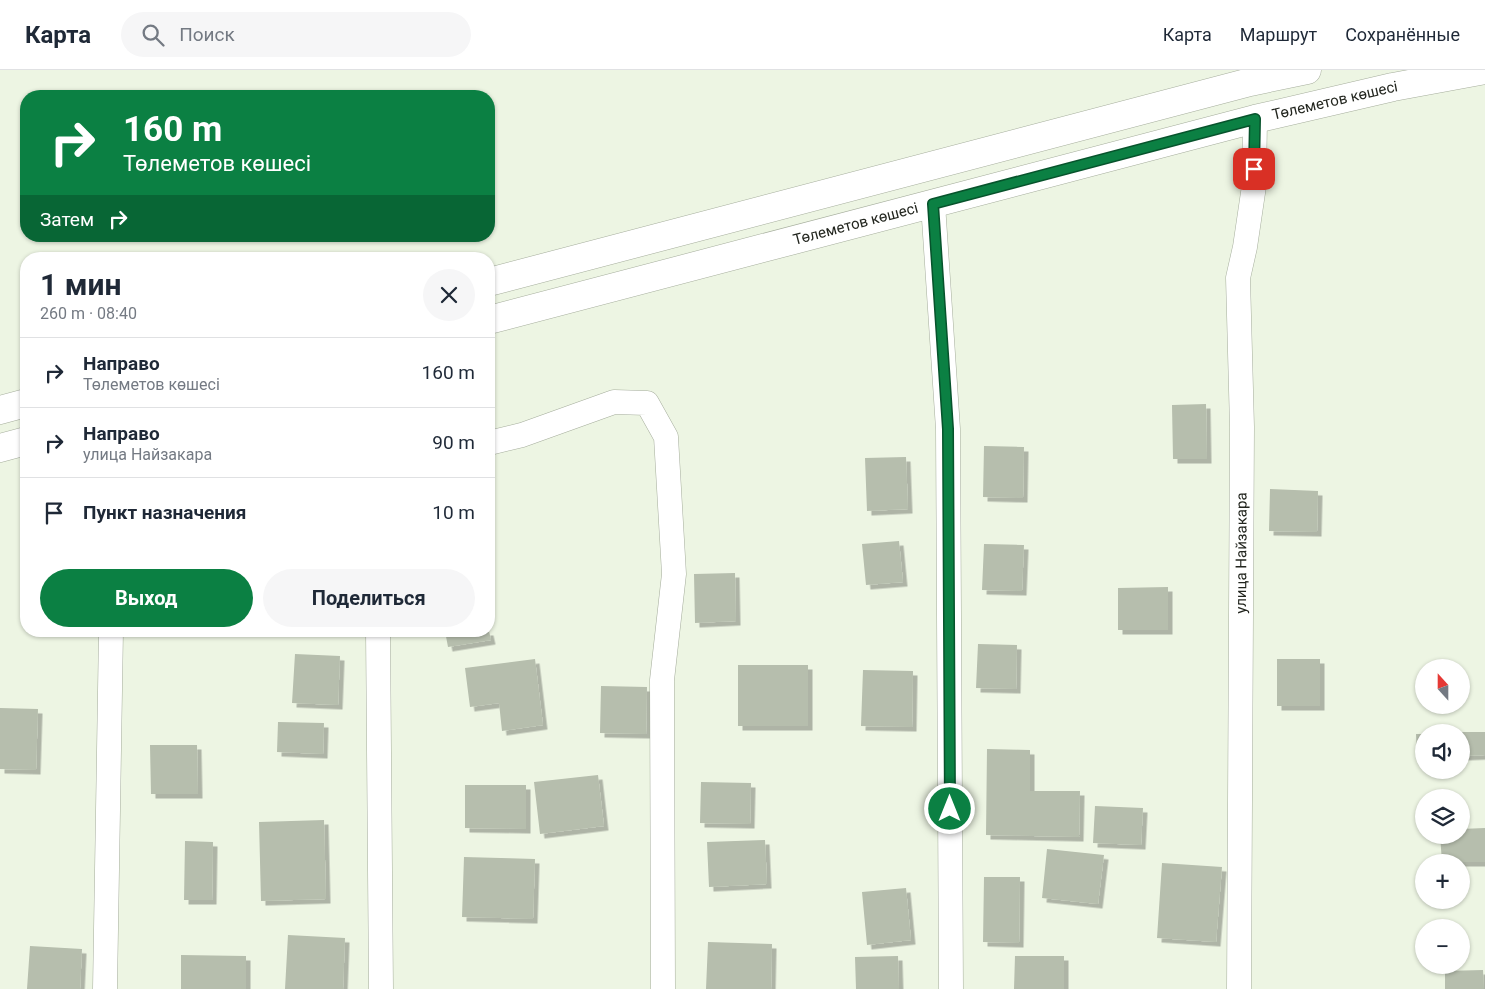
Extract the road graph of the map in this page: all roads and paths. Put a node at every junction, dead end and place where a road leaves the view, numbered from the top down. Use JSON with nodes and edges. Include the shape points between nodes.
{"nodes":[{"id":1,"x":1306,"y":70,"type":"edge"},
{"id":2,"x":1485,"y":70,"type":"edge"},
{"id":3,"x":1255,"y":119,"type":"junction"},
{"id":4,"x":933,"y":204,"type":"junction"},
{"id":5,"x":495,"y":280,"type":"edge"},
{"id":6,"x":495,"y":318,"type":"edge"},
{"id":7,"x":20,"y":405,"type":"edge"},
{"id":8,"x":0,"y":410,"type":"edge"},
{"id":9,"x":495,"y":442,"type":"edge"},
{"id":10,"x":20,"y":443,"type":"edge"},
{"id":11,"x":0,"y":448,"type":"edge"},
{"id":12,"x":111,"y":637,"type":"edge"},
{"id":13,"x":378,"y":637,"type":"edge"},
{"id":14,"x":105,"y":989,"type":"edge"},
{"id":15,"x":381,"y":989,"type":"edge"},
{"id":16,"x":663,"y":989,"type":"edge"},
{"id":17,"x":951,"y":989,"type":"edge"},
{"id":18,"x":1239,"y":989,"type":"edge"}],
"edges":[{"from":1,"to":5,"type":"main road"},
{"from":2,"to":3,"type":"main road","name":"Төлеметов көшесі","via":[[1393,87]]},
{"from":3,"to":4,"type":"main road","name":"Төлеметов көшесі"},
{"from":3,"to":18,"type":"street","name":"улица Найзакара","via":[[1254,186],[1238,278],[1242,427]]},
{"from":4,"to":6,"type":"main road","name":"Төлеметов көшесі"},
{"from":4,"to":17,"type":"street","via":[[948,429]]},
{"from":7,"to":8,"type":"main road"},
{"from":9,"to":16,"type":"street","via":[[614,402],[647,403],[666,437],[674,574],[662,680]]},
{"from":10,"to":11,"type":"main road"},
{"from":12,"to":14,"type":"street"},
{"from":13,"to":15,"type":"street"}]}
